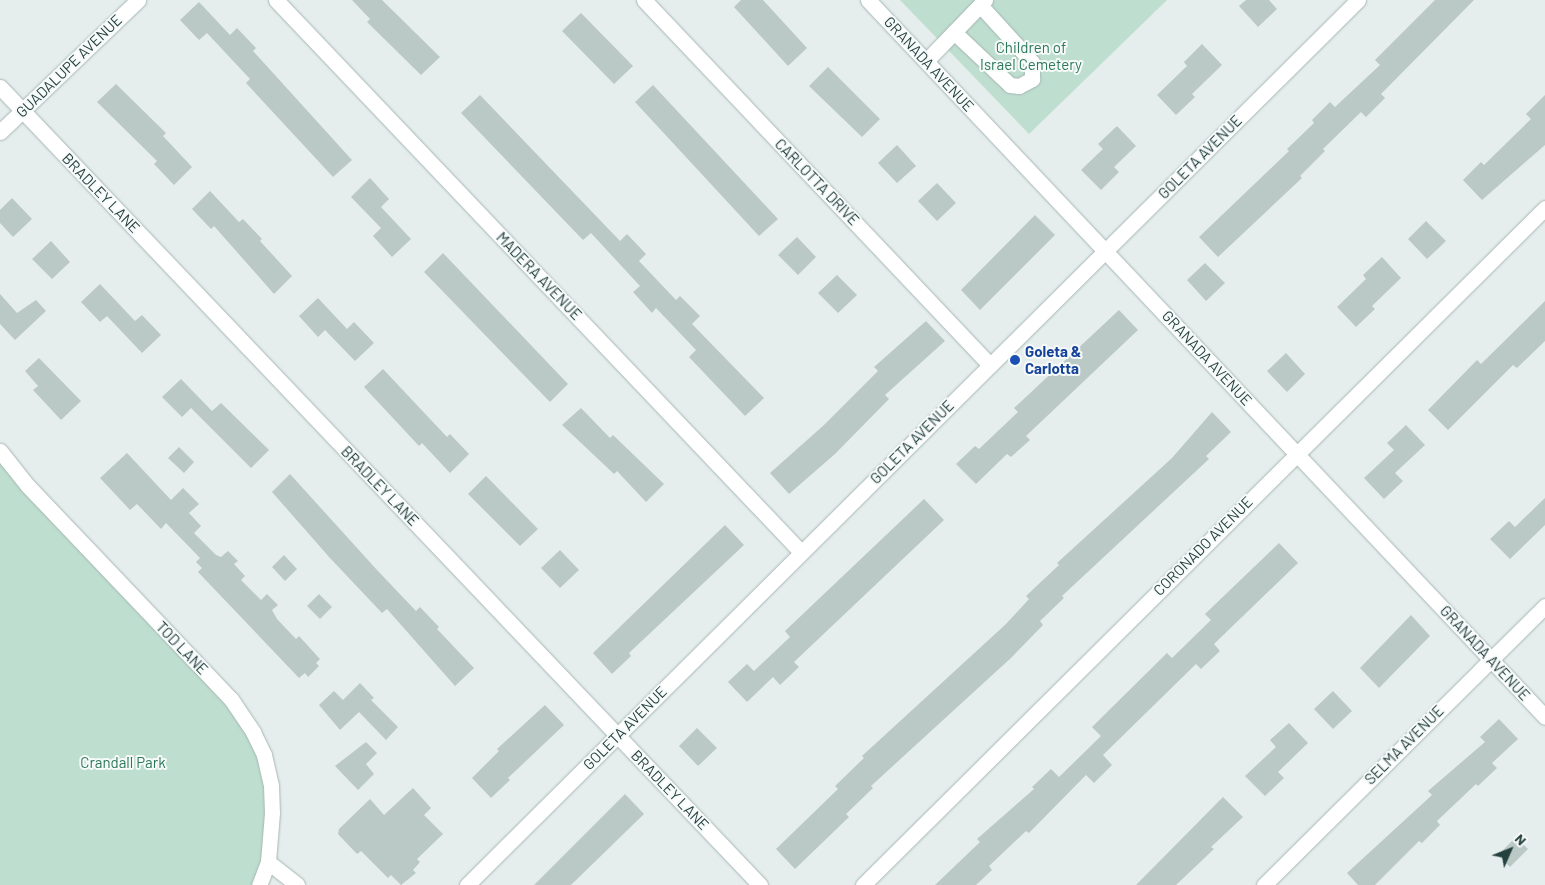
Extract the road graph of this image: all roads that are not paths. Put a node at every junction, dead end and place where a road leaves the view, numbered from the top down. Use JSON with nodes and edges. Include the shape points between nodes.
{"nodes":[{"id":1,"x":138,"y":0,"type":"edge"},
{"id":2,"x":276,"y":0,"type":"edge"},
{"id":3,"x":644,"y":0,"type":"edge"},
{"id":4,"x":868,"y":0,"type":"edge"},
{"id":5,"x":1358,"y":0,"type":"edge"},
{"id":6,"x":983,"y":2,"type":"edge"},
{"id":7,"x":954,"y":32,"type":"junction"},
{"id":8,"x":926,"y":61,"type":"junction"},
{"id":9,"x":0,"y":87,"type":"edge"},
{"id":10,"x":23,"y":111,"type":"junction"},
{"id":11,"x":0,"y":132,"type":"edge"},
{"id":12,"x":1545,"y":208,"type":"edge"},
{"id":13,"x":1106,"y":250,"type":"junction"},
{"id":14,"x":990,"y":364,"type":"junction"},
{"id":15,"x":0,"y":451,"type":"edge"},
{"id":16,"x":1297,"y":453,"type":"junction"},
{"id":17,"x":801,"y":552,"type":"junction"},
{"id":18,"x":1545,"y":606,"type":"edge"},
{"id":19,"x":1491,"y":660,"type":"junction"},
{"id":20,"x":1545,"y":717,"type":"edge"},
{"id":21,"x":618,"y":735,"type":"junction"},
{"id":22,"x":268,"y":862,"type":"junction"},
{"id":23,"x":259,"y":885,"type":"edge"},
{"id":24,"x":297,"y":885,"type":"edge"},
{"id":25,"x":467,"y":885,"type":"edge"},
{"id":26,"x":760,"y":885,"type":"edge"},
{"id":27,"x":862,"y":885,"type":"edge"},
{"id":28,"x":1264,"y":885,"type":"edge"}],
"edges":[{"from":1,"to":10,"type":"street","name":"GUADALUPE AVENUE"},
{"from":2,"to":17,"type":"street","name":"MADERA AVENUE"},
{"from":3,"to":14,"type":"street","name":"CARLOTTA DRIVE"},
{"from":4,"to":8,"type":"street","name":"GRANADA AVENUE"},
{"from":5,"to":13,"type":"street","name":"GOLETA AVENUE"},
{"from":6,"to":7,"type":"street"},
{"from":6,"to":7,"type":"street","via":[[1032,62],[1032,79],[1019,86],[1010,85]]},
{"from":7,"to":8,"type":"street"},
{"from":8,"to":13,"type":"street","name":"GRANADA AVENUE"},
{"from":9,"to":10,"type":"street","name":"BRADLEY LANE"},
{"from":10,"to":11,"type":"street","name":"GUADALUPE AVENUE"},
{"from":10,"to":21,"type":"street","name":"BRADLEY LANE"},
{"from":12,"to":16,"type":"street","name":"CORONADO AVENUE"},
{"from":13,"to":14,"type":"street","name":"GOLETA AVENUE"},
{"from":13,"to":16,"type":"street","name":"GRANADA AVENUE"},
{"from":14,"to":17,"type":"street","name":"GOLETA AVENUE"},
{"from":15,"to":22,"type":"street","name":"TOD LANE","via":[[242,714],[264,755],[271,785]]},
{"from":16,"to":19,"type":"street","name":"GRANADA AVENUE"},
{"from":16,"to":27,"type":"street","name":"CORONADO AVENUE"},
{"from":17,"to":21,"type":"street","name":"GOLETA AVENUE"},
{"from":18,"to":19,"type":"street","name":"SELMA AVENUE"},
{"from":19,"to":20,"type":"street","name":"GRANADA AVENUE"},
{"from":19,"to":28,"type":"street","name":"SELMA AVENUE"},
{"from":21,"to":25,"type":"street","name":"GOLETA AVENUE"},
{"from":21,"to":26,"type":"street","name":"BRADLEY LANE"},
{"from":22,"to":23,"type":"street","name":"TOD LANE"},
{"from":22,"to":24,"type":"street"}]}
